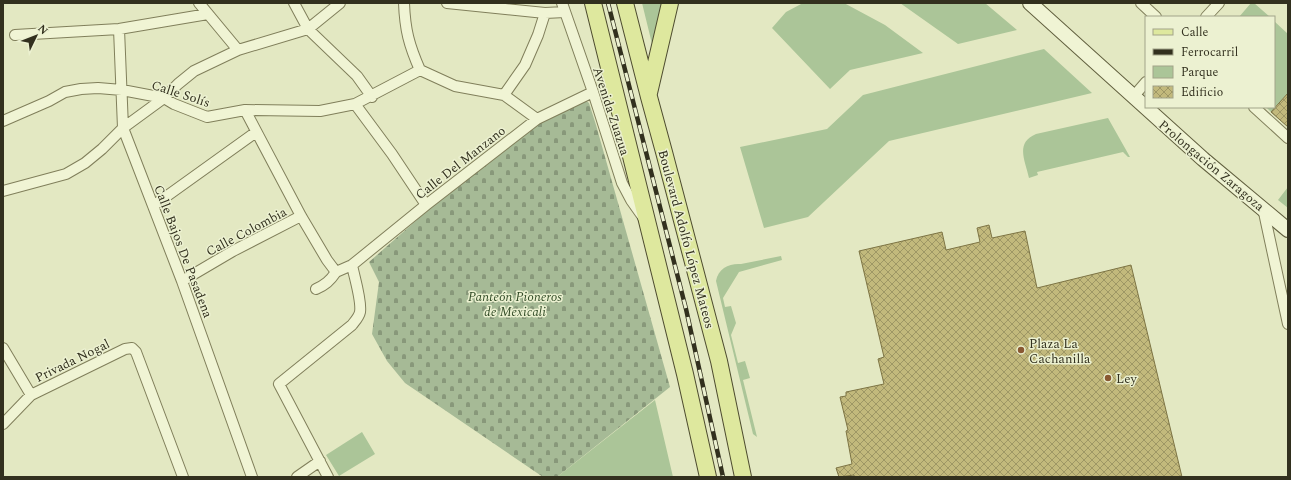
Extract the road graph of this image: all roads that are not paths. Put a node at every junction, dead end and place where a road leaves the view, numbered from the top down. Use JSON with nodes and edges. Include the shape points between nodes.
{"nodes":[{"id":1,"x":199,"y":3,"type":"edge"},
{"id":2,"x":294,"y":3,"type":"edge"},
{"id":3,"x":340,"y":3,"type":"edge"},
{"id":4,"x":404,"y":3,"type":"edge"},
{"id":5,"x":447,"y":3,"type":"edge"},
{"id":6,"x":593,"y":3,"type":"edge"},
{"id":7,"x":625,"y":3,"type":"edge"},
{"id":8,"x":670,"y":3,"type":"edge"},
{"id":9,"x":1030,"y":3,"type":"edge"},
{"id":10,"x":1141,"y":3,"type":"edge"},
{"id":11,"x":1220,"y":3,"type":"edge"},
{"id":12,"x":564,"y":7,"type":"edge"},
{"id":13,"x":545,"y":13,"type":"junction"},
{"id":14,"x":208,"y":14,"type":"junction"},
{"id":15,"x":1155,"y":16,"type":"edge"},
{"id":16,"x":1207,"y":16,"type":"edge"},
{"id":17,"x":119,"y":29,"type":"junction"},
{"id":18,"x":308,"y":29,"type":"junction"},
{"id":19,"x":15,"y":35,"type":"dead end"},
{"id":20,"x":238,"y":50,"type":"junction"},
{"id":21,"x":420,"y":70,"type":"junction"},
{"id":22,"x":1145,"y":83,"type":"edge"},
{"id":23,"x":122,"y":90,"type":"junction"},
{"id":24,"x":593,"y":92,"type":"junction"},
{"id":25,"x":504,"y":95,"type":"junction"},
{"id":26,"x":372,"y":96,"type":"junction"},
{"id":27,"x":649,"y":97,"type":"junction"},
{"id":28,"x":1132,"y":97,"type":"junction"},
{"id":29,"x":164,"y":98,"type":"junction"},
{"id":30,"x":355,"y":104,"type":"junction"},
{"id":31,"x":1255,"y":108,"type":"edge"},
{"id":32,"x":245,"y":110,"type":"junction"},
{"id":33,"x":5,"y":119,"type":"edge"},
{"id":34,"x":537,"y":119,"type":"junction"},
{"id":35,"x":123,"y":128,"type":"junction"},
{"id":36,"x":256,"y":132,"type":"junction"},
{"id":37,"x":1288,"y":138,"type":"edge"},
{"id":38,"x":3,"y":190,"type":"edge"},
{"id":39,"x":426,"y":205,"type":"junction"},
{"id":40,"x":153,"y":206,"type":"junction"},
{"id":41,"x":1262,"y":208,"type":"junction"},
{"id":42,"x":301,"y":216,"type":"junction"},
{"id":43,"x":647,"y":222,"type":"junction"},
{"id":44,"x":1288,"y":230,"type":"edge"},
{"id":45,"x":352,"y":265,"type":"junction"},
{"id":46,"x":336,"y":272,"type":"junction"},
{"id":47,"x":182,"y":281,"type":"junction"},
{"id":48,"x":316,"y":289,"type":"dead end"},
{"id":49,"x":1288,"y":324,"type":"edge"},
{"id":50,"x":3,"y":348,"type":"edge"},
{"id":51,"x":31,"y":395,"type":"junction"},
{"id":52,"x":3,"y":424,"type":"edge"},
{"id":53,"x":320,"y":461,"type":"junction"},
{"id":54,"x":183,"y":477,"type":"edge"},
{"id":55,"x":252,"y":477,"type":"edge"},
{"id":56,"x":297,"y":477,"type":"edge"},
{"id":57,"x":328,"y":477,"type":"edge"},
{"id":58,"x":708,"y":477,"type":"edge"},
{"id":59,"x":743,"y":477,"type":"edge"}],
"edges":[{"from":1,"to":14,"type":"street"},
{"from":2,"to":18,"type":"street"},
{"from":3,"to":18,"type":"street"},
{"from":4,"to":21,"type":"street","via":[[405,26]]},
{"from":5,"to":13,"type":"street"},
{"from":6,"to":43,"type":"main road"},
{"from":7,"to":27,"type":"main road","name":"Boulevard Adolfo López Mateos"},
{"from":8,"to":27,"type":"main road"},
{"from":9,"to":28,"type":"main road","name":"Prolongación Zaragoza"},
{"from":10,"to":15,"type":"street"},
{"from":11,"to":16,"type":"street"},
{"from":12,"to":13,"type":"street"},
{"from":12,"to":24,"type":"street","name":"Avenida Zuazua"},
{"from":13,"to":25,"type":"street","via":[[525,65]]},
{"from":14,"to":17,"type":"street"},
{"from":14,"to":20,"type":"street"},
{"from":17,"to":19,"type":"street"},
{"from":17,"to":23,"type":"street","name":"Calle Bajos De Pasadena"},
{"from":18,"to":20,"type":"street"},
{"from":18,"to":26,"type":"street","via":[[357,76]]},
{"from":20,"to":29,"type":"street","via":[[194,72]]},
{"from":21,"to":25,"type":"street","via":[[455,86]]},
{"from":21,"to":26,"type":"street","name":"Calle Solís"},
{"from":22,"to":28,"type":"street"},
{"from":23,"to":29,"type":"street","name":"Calle Solís"},
{"from":23,"to":33,"type":"street","name":"Calle Solís","via":[[98,88],[65,92]]},
{"from":23,"to":35,"type":"street","name":"Calle Bajos De Pasadena"},
{"from":24,"to":34,"type":"street","name":"Calle Del Manzano"},
{"from":24,"to":43,"type":"street","name":"Avenida Zuazua","via":[[622,183]]},
{"from":25,"to":34,"type":"street"},
{"from":26,"to":30,"type":"street","name":"Calle Solís"},
{"from":27,"to":59,"type":"main road","name":"Boulevard Adolfo López Mateos","via":[[719,361]]},
{"from":28,"to":41,"type":"main road","name":"Prolongación Zaragoza"},
{"from":29,"to":32,"type":"street","name":"Calle Solís","via":[[207,117]]},
{"from":29,"to":35,"type":"street"},
{"from":30,"to":32,"type":"street","name":"Calle Solís","via":[[320,111]]},
{"from":30,"to":39,"type":"street"},
{"from":31,"to":37,"type":"street"},
{"from":32,"to":36,"type":"street","name":"Calle Colombia"},
{"from":34,"to":39,"type":"street","name":"Calle Del Manzano"},
{"from":35,"to":38,"type":"street","via":[[85,163],[66,174]]},
{"from":35,"to":40,"type":"street","name":"Calle Bajos De Pasadena"},
{"from":36,"to":40,"type":"street"},
{"from":36,"to":42,"type":"street","name":"Calle Colombia"},
{"from":39,"to":45,"type":"street","name":"Calle Del Manzano"},
{"from":40,"to":47,"type":"street","name":"Calle Bajos De Pasadena"},
{"from":41,"to":44,"type":"main road","name":"Prolongación Zaragoza"},
{"from":41,"to":49,"type":"street"},
{"from":42,"to":46,"type":"street","name":"Calle Colombia","via":[[326,260]]},
{"from":42,"to":47,"type":"street","name":"Calle Colombia"},
{"from":43,"to":58,"type":"main road","via":[[686,374]]},
{"from":45,"to":46,"type":"street"},
{"from":45,"to":53,"type":"street","via":[[360,304],[360,313],[356,320],[280,384]]},
{"from":46,"to":48,"type":"street","via":[[324,285]]},
{"from":47,"to":55,"type":"street","name":"Calle Bajos De Pasadena"},
{"from":50,"to":51,"type":"street"},
{"from":51,"to":52,"type":"street","name":"Privada Nogal"},
{"from":51,"to":54,"type":"street","name":"Privada Nogal","via":[[125,349],[132,348],[136,352]]},
{"from":53,"to":56,"type":"street"},
{"from":53,"to":57,"type":"street"}]}
